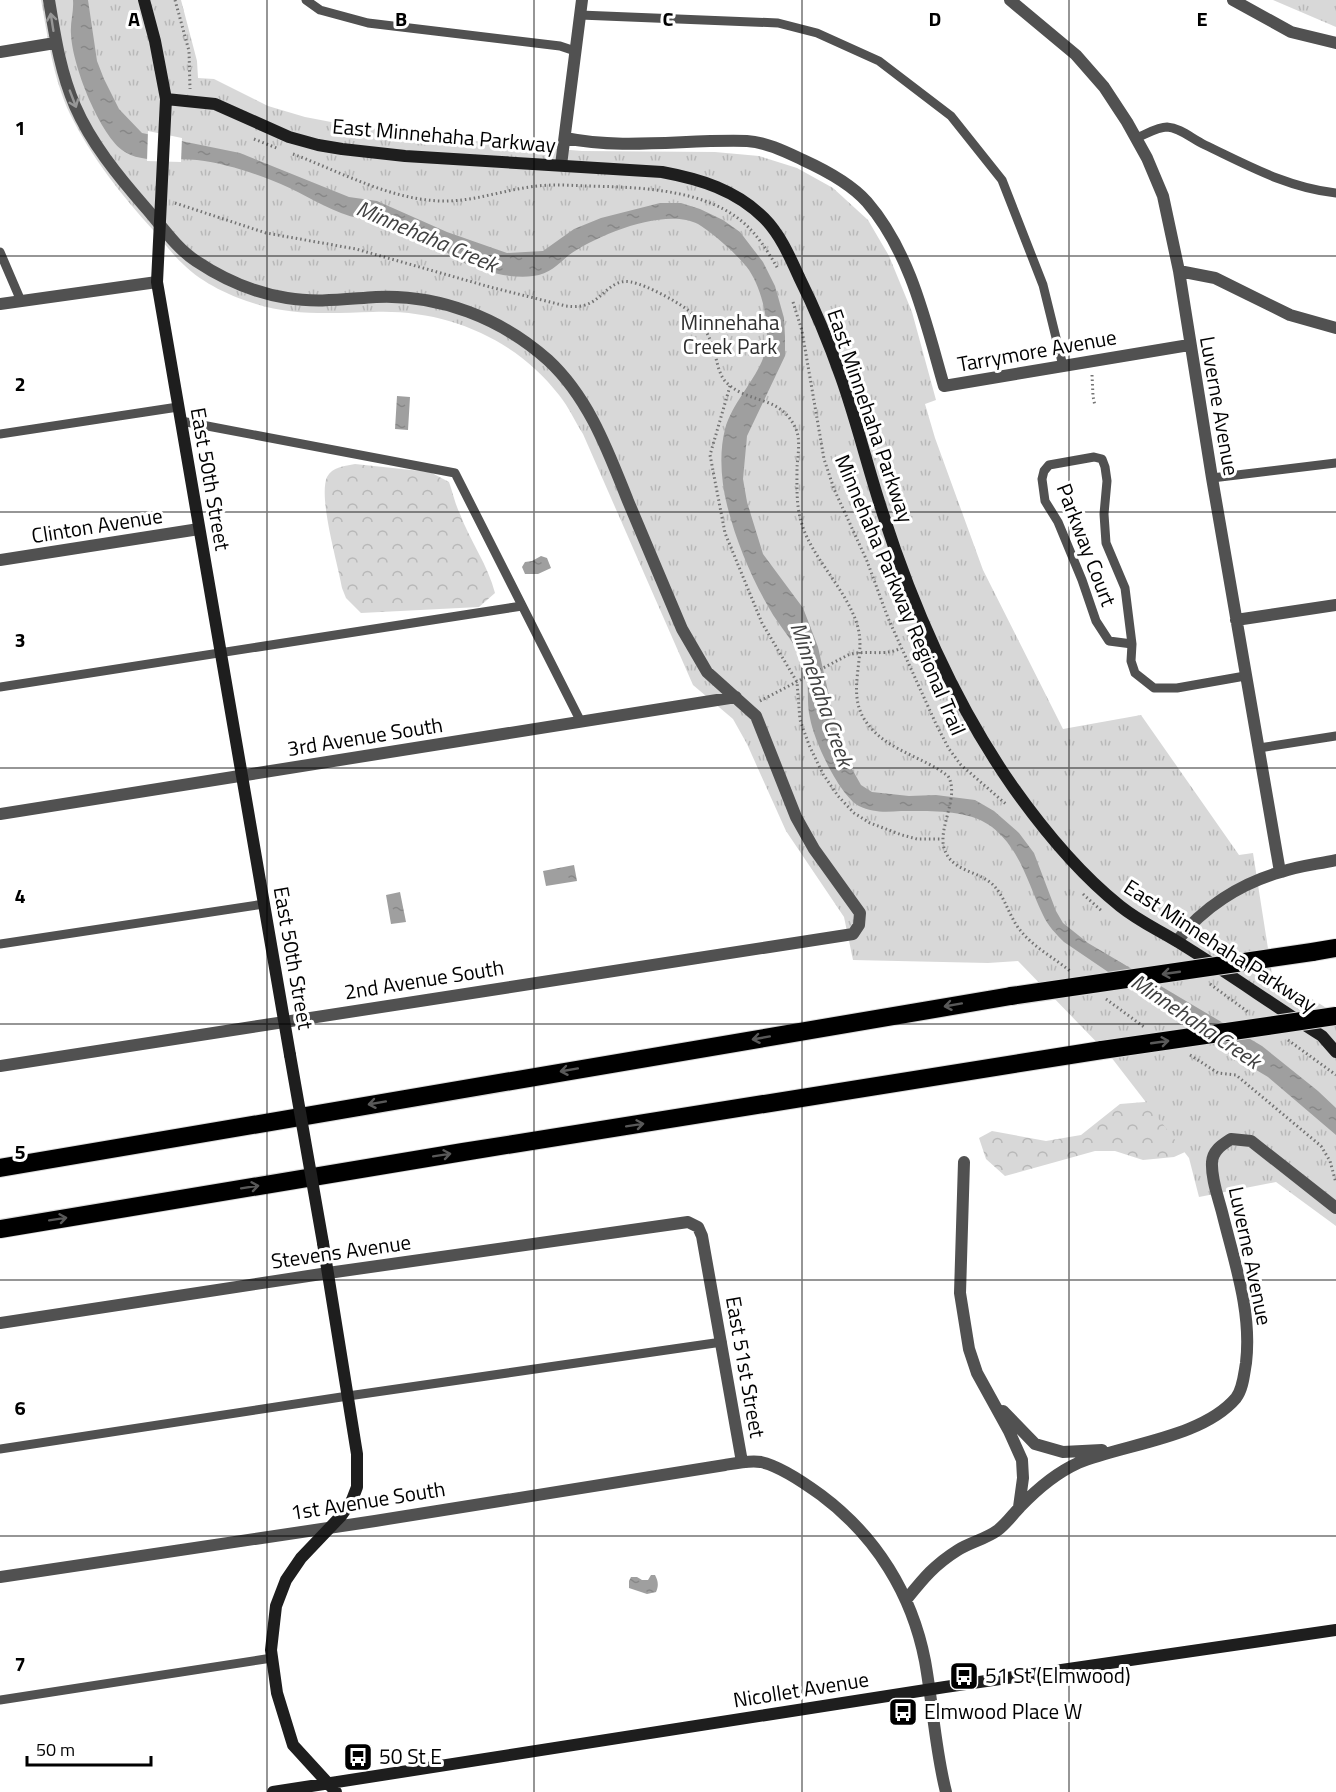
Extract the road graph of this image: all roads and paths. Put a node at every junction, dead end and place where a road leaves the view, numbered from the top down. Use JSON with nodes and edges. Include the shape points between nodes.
{"nodes":[{"id":1,"x":49,"y":0,"type":"edge"},
{"id":2,"x":144,"y":0,"type":"edge"},
{"id":3,"x":175,"y":0,"type":"edge"},
{"id":4,"x":306,"y":0,"type":"edge"},
{"id":5,"x":582,"y":0,"type":"edge"},
{"id":6,"x":1010,"y":0,"type":"edge"},
{"id":7,"x":1233,"y":0,"type":"edge"},
{"id":8,"x":580,"y":15,"type":"junction"},
{"id":9,"x":55,"y":43,"type":"junction"},
{"id":10,"x":1336,"y":43,"type":"edge"},
{"id":11,"x":575,"y":51,"type":"junction"},
{"id":12,"x":0,"y":52,"type":"edge"},
{"id":13,"x":191,"y":85,"type":"dead end"},
{"id":14,"x":166,"y":99,"type":"junction"},
{"id":15,"x":251,"y":137,"type":"dead end"},
{"id":16,"x":565,"y":138,"type":"junction"},
{"id":17,"x":1136,"y":138,"type":"junction"},
{"id":18,"x":561,"y":165,"type":"junction"},
{"id":19,"x":1336,"y":193,"type":"edge"},
{"id":20,"x":162,"y":199,"type":"junction"},
{"id":21,"x":160,"y":226,"type":"junction"},
{"id":22,"x":0,"y":252,"type":"edge"},
{"id":23,"x":1179,"y":271,"type":"junction"},
{"id":24,"x":781,"y":273,"type":"dead end"},
{"id":25,"x":157,"y":282,"type":"junction"},
{"id":26,"x":791,"y":295,"type":"dead end"},
{"id":27,"x":21,"y":301,"type":"junction"},
{"id":28,"x":0,"y":304,"type":"edge"},
{"id":29,"x":1336,"y":328,"type":"edge"},
{"id":30,"x":1189,"y":345,"type":"junction"},
{"id":31,"x":1090,"y":362,"type":"junction"},
{"id":32,"x":1063,"y":366,"type":"junction"},
{"id":33,"x":730,"y":386,"type":"junction"},
{"id":34,"x":1095,"y":406,"type":"dead end"},
{"id":35,"x":178,"y":407,"type":"junction"},
{"id":36,"x":181,"y":421,"type":"junction"},
{"id":37,"x":0,"y":434,"type":"edge"},
{"id":38,"x":1336,"y":463,"type":"edge"},
{"id":39,"x":1212,"y":478,"type":"junction"},
{"id":40,"x":199,"y":530,"type":"junction"},
{"id":41,"x":0,"y":560,"type":"edge"},
{"id":42,"x":1336,"y":605,"type":"edge"},
{"id":43,"x":522,"y":606,"type":"junction"},
{"id":44,"x":1236,"y":620,"type":"junction"},
{"id":45,"x":1131,"y":644,"type":"junction"},
{"id":46,"x":901,"y":648,"type":"junction"},
{"id":47,"x":861,"y":652,"type":"junction"},
{"id":48,"x":221,"y":653,"type":"junction"},
{"id":49,"x":1245,"y":676,"type":"junction"},
{"id":50,"x":797,"y":682,"type":"junction"},
{"id":51,"x":0,"y":687,"type":"edge"},
{"id":52,"x":736,"y":697,"type":"junction"},
{"id":53,"x":749,"y":707,"type":"junction"},
{"id":54,"x":581,"y":722,"type":"junction"},
{"id":55,"x":1336,"y":736,"type":"edge"},
{"id":56,"x":1259,"y":748,"type":"junction"},
{"id":57,"x":242,"y":777,"type":"junction"},
{"id":58,"x":1012,"y":811,"type":"dead end"},
{"id":59,"x":0,"y":814,"type":"edge"},
{"id":60,"x":942,"y":839,"type":"junction"},
{"id":61,"x":1336,"y":860,"type":"edge"},
{"id":62,"x":1280,"y":872,"type":"junction"},
{"id":63,"x":1077,"y":888,"type":"dead end"},
{"id":64,"x":264,"y":904,"type":"junction"},
{"id":65,"x":1106,"y":915,"type":"dead end"},
{"id":66,"x":1177,"y":941,"type":"junction"},
{"id":67,"x":0,"y":944,"type":"edge"},
{"id":68,"x":1336,"y":948,"type":"edge"},
{"id":69,"x":1071,"y":972,"type":"dead end"},
{"id":70,"x":1204,"y":980,"type":"dead end"},
{"id":71,"x":1105,"y":998,"type":"dead end"},
{"id":72,"x":1251,"y":1014,"type":"dead end"},
{"id":73,"x":1336,"y":1016,"type":"edge"},
{"id":74,"x":284,"y":1022,"type":"junction"},
{"id":75,"x":1150,"y":1030,"type":"dead end"},
{"id":76,"x":1280,"y":1034,"type":"dead end"},
{"id":77,"x":1322,"y":1035,"type":"junction"},
{"id":78,"x":1336,"y":1038,"type":"edge"},
{"id":79,"x":1336,"y":1052,"type":"edge"},
{"id":80,"x":1189,"y":1055,"type":"dead end"},
{"id":81,"x":0,"y":1066,"type":"edge"},
{"id":82,"x":1336,"y":1075,"type":"edge"},
{"id":83,"x":964,"y":1162,"type":"dead end"},
{"id":84,"x":0,"y":1168,"type":"edge"},
{"id":85,"x":1336,"y":1183,"type":"edge"},
{"id":86,"x":1336,"y":1208,"type":"edge"},
{"id":87,"x":688,"y":1221,"type":"joint"},
{"id":88,"x":0,"y":1229,"type":"edge"},
{"id":89,"x":328,"y":1273,"type":"junction"},
{"id":90,"x":0,"y":1323,"type":"edge"},
{"id":91,"x":722,"y":1341,"type":"junction"},
{"id":92,"x":348,"y":1396,"type":"junction"},
{"id":93,"x":990,"y":1397,"type":"junction"},
{"id":94,"x":1131,"y":1446,"type":"junction"},
{"id":95,"x":0,"y":1449,"type":"edge"},
{"id":96,"x":742,"y":1462,"type":"junction"},
{"id":97,"x":1018,"y":1509,"type":"junction"},
{"id":98,"x":331,"y":1527,"type":"junction"},
{"id":99,"x":0,"y":1576,"type":"edge"},
{"id":100,"x":906,"y":1600,"type":"junction"},
{"id":101,"x":1336,"y":1630,"type":"edge"},
{"id":102,"x":272,"y":1658,"type":"junction"},
{"id":103,"x":929,"y":1689,"type":"junction"},
{"id":104,"x":0,"y":1700,"type":"edge"},
{"id":105,"x":332,"y":1788,"type":"edge"},
{"id":106,"x":273,"y":1792,"type":"edge"},
{"id":107,"x":946,"y":1792,"type":"edge"}],
"edges":[{"from":9,"to":1,"type":"street","one_way":true},
{"from":2,"to":14,"type":"street"},
{"from":3,"to":13,"type":"path","via":[[189,51]]},
{"from":4,"to":11,"type":"lane","via":[[320,10],[368,23]]},
{"from":5,"to":8,"type":"street"},
{"from":6,"to":17,"type":"street","name":"Luverne Avenue","via":[[1076,55],[1104,87]]},
{"from":7,"to":10,"type":"street","via":[[1291,32]]},
{"from":8,"to":11,"type":"street"},
{"from":8,"to":32,"type":"lane","via":[[778,23],[817,33],[879,61],[951,116],[1002,180],[1043,285]]},
{"from":9,"to":12,"type":"street"},
{"from":9,"to":21,"type":"street","one_way":true,"via":[[69,91],[87,130],[122,181]]},
{"from":11,"to":16,"type":"street"},
{"from":14,"to":18,"type":"street","name":"East Minnehaha Parkway","via":[[215,104],[289,137],[330,147],[405,156]]},
{"from":14,"to":20,"type":"street","name":"East 50th Street"},
{"from":15,"to":24,"type":"path","via":[[368,184],[425,200],[471,200],[550,185],[655,189],[681,195],[713,205],[738,219],[764,245]]},
{"from":16,"to":18,"type":"street"},
{"from":16,"to":32,"type":"street","name":"Tarrymore Avenue","via":[[652,143],[751,141],[793,155],[867,201],[897,245],[925,319],[944,386]]},
{"from":17,"to":19,"type":"lane","via":[[1164,127],[1176,128],[1277,180]]},
{"from":17,"to":23,"type":"street","name":"Luverne Avenue","via":[[1162,196]]},
{"from":18,"to":66,"type":"street","name":"East Minnehaha Parkway","via":[[646,170],[692,178],[731,193],[766,220],[791,259],[820,324],[842,378],[883,515],[908,582],[944,670],[979,735],[1027,806],[1083,871],[1146,925]]},
{"from":20,"to":21,"type":"street","name":"East 50th Street"},
{"from":20,"to":33,"type":"path","via":[[266,233],[356,249],[566,306],[588,304],[619,283],[636,283],[696,317]]},
{"from":21,"to":25,"type":"street","name":"East 50th Street"},
{"from":21,"to":52,"type":"street","via":[[195,261],[258,292],[310,301],[377,297],[440,302],[480,315],[516,335],[549,361],[576,391],[598,427],[693,650],[707,672]]},
{"from":22,"to":27,"type":"lane"},
{"from":23,"to":29,"type":"street","via":[[1215,278],[1290,315]]},
{"from":23,"to":30,"type":"street","name":"Luverne Avenue"},
{"from":25,"to":27,"type":"street"},
{"from":25,"to":35,"type":"street","name":"East 50th Street"},
{"from":26,"to":46,"type":"path","name":"Minnehaha Parkway Regional Trail","via":[[802,332],[829,475]]},
{"from":27,"to":28,"type":"street"},
{"from":30,"to":31,"type":"street","name":"Tarrymore Avenue"},
{"from":30,"to":39,"type":"street","name":"Luverne Avenue"},
{"from":31,"to":32,"type":"street","name":"Tarrymore Avenue"},
{"from":31,"to":34,"type":"path"},
{"from":33,"to":47,"type":"path","via":[[783,410],[797,429],[800,520],[854,615]]},
{"from":33,"to":50,"type":"path","via":[[710,455],[725,533],[762,623]]},
{"from":35,"to":36,"type":"street","name":"East 50th Street"},
{"from":35,"to":37,"type":"lane"},
{"from":36,"to":40,"type":"street","name":"East 50th Street"},
{"from":36,"to":43,"type":"lane","via":[[455,472]]},
{"from":38,"to":39,"type":"lane"},
{"from":39,"to":44,"type":"street","name":"Luverne Avenue"},
{"from":40,"to":41,"type":"street","name":"Clinton Avenue"},
{"from":40,"to":48,"type":"street","name":"East 50th Street"},
{"from":42,"to":44,"type":"street"},
{"from":43,"to":48,"type":"lane"},
{"from":43,"to":54,"type":"lane"},
{"from":44,"to":49,"type":"street","name":"Luverne Avenue"},
{"from":45,"to":45,"type":"lane","name":"Parkway Court","via":[[1125,588],[1106,543],[1106,467],[1102,459],[1094,457],[1049,465],[1042,479],[1045,501],[1058,522],[1096,621],[1109,641]]},
{"from":45,"to":49,"type":"lane","name":"Parkway Court","via":[[1135,673],[1154,688],[1177,688]]},
{"from":46,"to":47,"type":"path"},
{"from":46,"to":58,"type":"path","name":"Minnehaha Parkway Regional Trail","via":[[949,750]]},
{"from":47,"to":50,"type":"path"},
{"from":47,"to":60,"type":"path","via":[[858,700],[865,720],[884,740],[951,780]]},
{"from":48,"to":51,"type":"lane"},
{"from":48,"to":57,"type":"street","name":"East 50th Street"},
{"from":49,"to":56,"type":"street","name":"Luverne Avenue"},
{"from":50,"to":53,"type":"path"},
{"from":50,"to":60,"type":"path","via":[[800,720],[823,774],[838,796],[870,823],[917,839]]},
{"from":52,"to":53,"type":"street"},
{"from":52,"to":54,"type":"street","name":"3rd Avenue South"},
{"from":53,"to":74,"type":"street","name":"2nd Avenue South","via":[[796,817],[860,913],[853,934]]},
{"from":54,"to":57,"type":"street","name":"3rd Avenue South"},
{"from":55,"to":56,"type":"lane"},
{"from":56,"to":62,"type":"street","name":"Luverne Avenue"},
{"from":57,"to":59,"type":"street","name":"3rd Avenue South"},
{"from":57,"to":64,"type":"street","name":"East 50th Street"},
{"from":60,"to":69,"type":"path","via":[[954,864],[993,885],[1028,939]]},
{"from":61,"to":62,"type":"street"},
{"from":62,"to":66,"type":"street","via":[[1219,901]]},
{"from":63,"to":65,"type":"path"},
{"from":64,"to":67,"type":"lane"},
{"from":64,"to":74,"type":"street","name":"East 50th Street"},
{"from":66,"to":77,"type":"street","name":"East Minnehaha Parkway"},
{"from":68,"to":84,"type":"highway","one_way":true,"bridge":true,"via":[[1011,996]]},
{"from":70,"to":72,"type":"path"},
{"from":71,"to":75,"type":"path"},
{"from":88,"to":73,"type":"highway","one_way":true,"bridge":true,"via":[[1102,1050]]},
{"from":74,"to":81,"type":"street","name":"2nd Avenue South"},
{"from":74,"to":89,"type":"street","name":"East 50th Street","bridge":true},
{"from":76,"to":82,"type":"path"},
{"from":77,"to":78,"type":"street","name":"East Minnehaha Parkway"},
{"from":77,"to":79,"type":"street","name":"East Minnehaha Parkway"},
{"from":80,"to":85,"type":"path","via":[[1218,1073],[1236,1075],[1321,1146]]},
{"from":83,"to":93,"type":"street","via":[[960,1293],[969,1349]]},
{"from":86,"to":94,"type":"street","name":"Luverne Avenue","via":[[1251,1141],[1231,1138],[1218,1147],[1212,1161],[1214,1180],[1246,1319],[1244,1376],[1237,1396],[1216,1414],[1161,1439]]},
{"from":87,"to":89,"type":"street","name":"Stevens Avenue"},
{"from":87,"to":91,"type":"street","name":"East 51st Street","via":[[698,1227],[702,1236]]},
{"from":89,"to":90,"type":"street","name":"Stevens Avenue"},
{"from":89,"to":92,"type":"street","name":"East 50th Street"},
{"from":91,"to":92,"type":"lane"},
{"from":91,"to":96,"type":"street","name":"East 51st Street"},
{"from":92,"to":95,"type":"lane"},
{"from":92,"to":98,"type":"street","name":"East 50th Street","via":[[357,1454],[357,1487]]},
{"from":93,"to":94,"type":"street","name":"Luverne Avenue","via":[[1035,1444],[1076,1453]]},
{"from":93,"to":97,"type":"street","via":[[1022,1460]]},
{"from":94,"to":97,"type":"street","name":"Luverne Avenue","via":[[1078,1463],[1038,1489]]},
{"from":96,"to":98,"type":"street","name":"1st Avenue South"},
{"from":96,"to":100,"type":"street","name":"East 51st Street","via":[[762,1462],[801,1480],[836,1507],[867,1537]]},
{"from":97,"to":100,"type":"street","name":"Luverne Avenue","via":[[999,1529],[931,1569]]},
{"from":98,"to":99,"type":"street","name":"1st Avenue South"},
{"from":98,"to":102,"type":"street","name":"East 50th Street","via":[[286,1580],[276,1606]]},
{"from":100,"to":103,"type":"street","name":"East 51st Street","via":[[917,1629]]},
{"from":101,"to":103,"type":"street","name":"Nicollet Avenue"},
{"from":102,"to":104,"type":"lane"},
{"from":102,"to":105,"type":"street","name":"East 50th Street","via":[[277,1693],[293,1745]]},
{"from":103,"to":105,"type":"street","name":"Nicollet Avenue"},
{"from":103,"to":107,"type":"street","name":"East 51st Street"},
{"from":105,"to":106,"type":"street","name":"Nicollet Avenue"}]}
